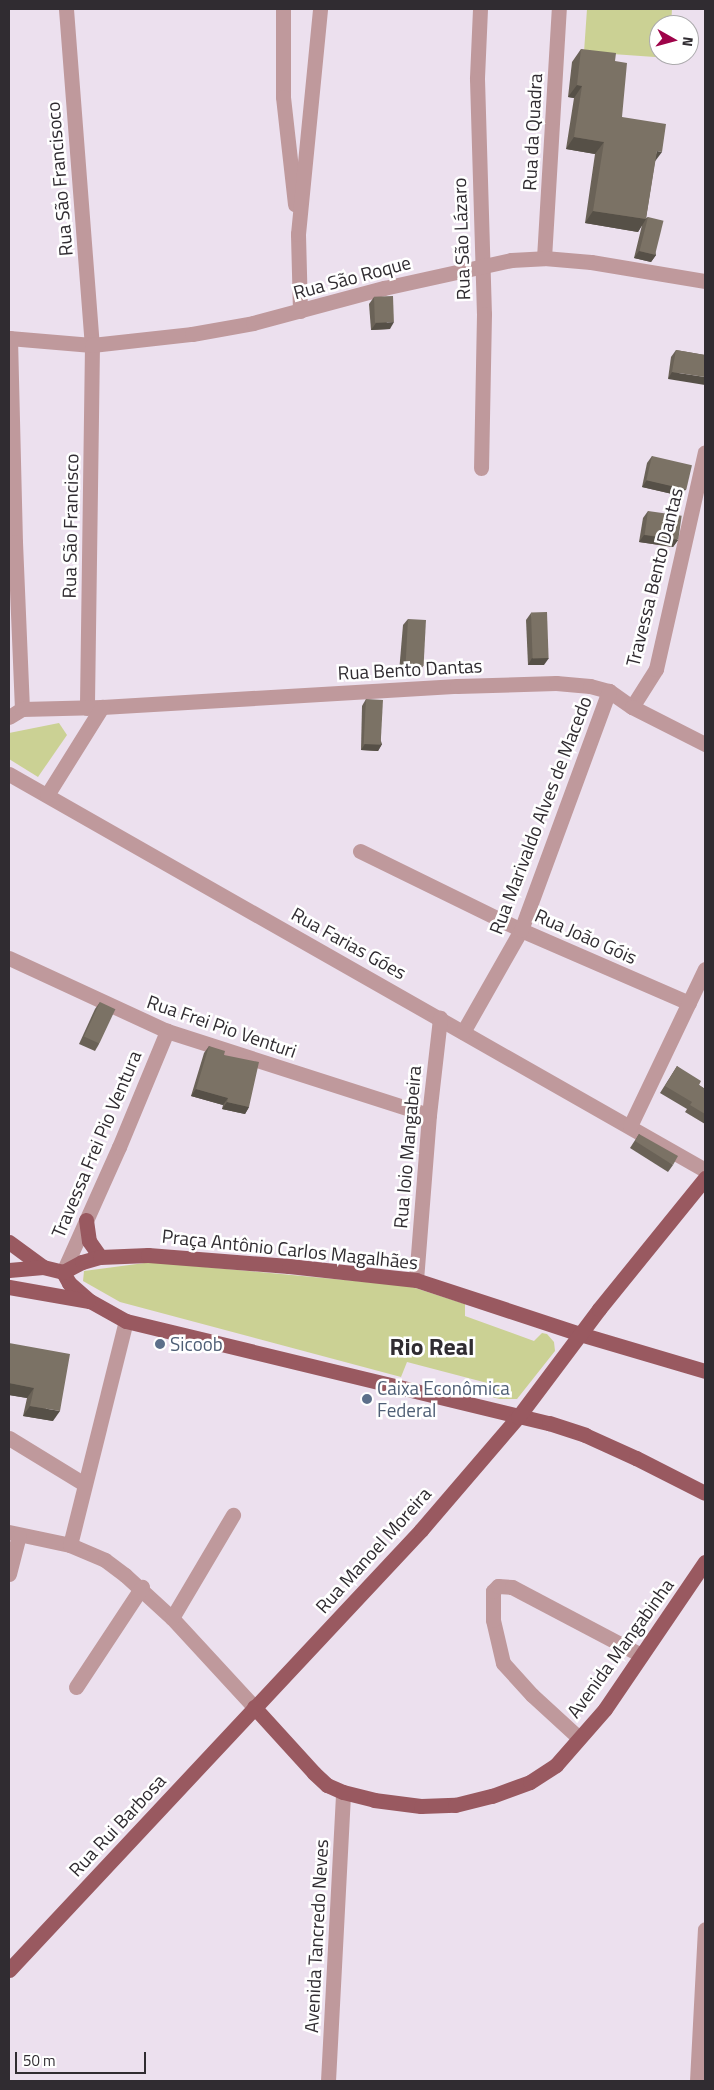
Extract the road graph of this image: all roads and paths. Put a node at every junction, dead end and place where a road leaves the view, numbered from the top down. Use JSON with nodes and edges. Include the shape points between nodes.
{"nodes":[{"id":1,"x":66,"y":9,"type":"edge"},
{"id":2,"x":283,"y":9,"type":"edge"},
{"id":3,"x":320,"y":9,"type":"edge"},
{"id":4,"x":480,"y":9,"type":"edge"},
{"id":5,"x":559,"y":9,"type":"edge"},
{"id":6,"x":298,"y":234,"type":"junction"},
{"id":7,"x":544,"y":258,"type":"junction"},
{"id":8,"x":481,"y":266,"type":"junction"},
{"id":9,"x":705,"y":281,"type":"edge"},
{"id":10,"x":300,"y":311,"type":"junction"},
{"id":11,"x":9,"y":338,"type":"edge"},
{"id":12,"x":92,"y":345,"type":"junction"},
{"id":13,"x":705,"y":452,"type":"edge"},
{"id":14,"x":481,"y":468,"type":"dead end"},
{"id":15,"x":12,"y":541,"type":"edge"},
{"id":16,"x":609,"y":691,"type":"junction"},
{"id":17,"x":632,"y":707,"type":"junction"},
{"id":18,"x":95,"y":708,"type":"junction"},
{"id":19,"x":22,"y":709,"type":"junction"},
{"id":20,"x":9,"y":717,"type":"edge"},
{"id":21,"x":705,"y":744,"type":"edge"},
{"id":22,"x":9,"y":774,"type":"edge"},
{"id":23,"x":47,"y":796,"type":"junction"},
{"id":24,"x":360,"y":851,"type":"dead end"},
{"id":25,"x":520,"y":930,"type":"junction"},
{"id":26,"x":9,"y":958,"type":"edge"},
{"id":27,"x":705,"y":969,"type":"edge"},
{"id":28,"x":688,"y":1004,"type":"junction"},
{"id":29,"x":440,"y":1018,"type":"junction"},
{"id":30,"x":166,"y":1031,"type":"junction"},
{"id":31,"x":463,"y":1032,"type":"junction"},
{"id":32,"x":428,"y":1115,"type":"junction"},
{"id":33,"x":630,"y":1126,"type":"junction"},
{"id":34,"x":705,"y":1170,"type":"edge"},
{"id":35,"x":705,"y":1178,"type":"edge"},
{"id":36,"x":86,"y":1220,"type":"junction"},
{"id":37,"x":9,"y":1242,"type":"edge"},
{"id":38,"x":100,"y":1257,"type":"junction"},
{"id":39,"x":43,"y":1267,"type":"junction"},
{"id":40,"x":9,"y":1270,"type":"edge"},
{"id":41,"x":63,"y":1272,"type":"junction"},
{"id":42,"x":416,"y":1280,"type":"junction"},
{"id":43,"x":9,"y":1287,"type":"edge"},
{"id":44,"x":90,"y":1301,"type":"junction"},
{"id":45,"x":126,"y":1321,"type":"junction"},
{"id":46,"x":580,"y":1334,"type":"junction"},
{"id":47,"x":705,"y":1371,"type":"edge"},
{"id":48,"x":518,"y":1416,"type":"junction"},
{"id":49,"x":9,"y":1438,"type":"edge"},
{"id":50,"x":84,"y":1484,"type":"junction"},
{"id":51,"x":705,"y":1493,"type":"edge"},
{"id":52,"x":233,"y":1515,"type":"dead end"},
{"id":53,"x":14,"y":1533,"type":"edge"},
{"id":54,"x":70,"y":1545,"type":"junction"},
{"id":55,"x":705,"y":1562,"type":"edge"},
{"id":56,"x":9,"y":1574,"type":"edge"},
{"id":57,"x":142,"y":1587,"type":"junction"},
{"id":58,"x":172,"y":1618,"type":"junction"},
{"id":59,"x":641,"y":1655,"type":"junction"},
{"id":60,"x":76,"y":1687,"type":"dead end"},
{"id":61,"x":254,"y":1707,"type":"junction"},
{"id":62,"x":579,"y":1738,"type":"junction"},
{"id":63,"x":343,"y":1792,"type":"junction"},
{"id":64,"x":705,"y":1929,"type":"edge"},
{"id":65,"x":9,"y":1970,"type":"edge"},
{"id":66,"x":328,"y":2081,"type":"edge"},
{"id":67,"x":697,"y":2081,"type":"edge"}],
"edges":[{"from":1,"to":12,"type":"street","name":"Rua São Francisoco"},
{"from":2,"to":6,"type":"street","via":[[283,97]]},
{"from":3,"to":6,"type":"street"},
{"from":4,"to":8,"type":"street","name":"Rua São Lázaro","via":[[477,79]]},
{"from":5,"to":7,"type":"street","name":"Rua da Quadra"},
{"from":6,"to":10,"type":"street"},
{"from":7,"to":8,"type":"street","name":"Rua São Roque"},
{"from":7,"to":9,"type":"street","name":"Rua São Roque"},
{"from":8,"to":10,"type":"street","name":"Rua São Roque"},
{"from":8,"to":14,"type":"street","name":"Rua São Lázaro","via":[[484,314]]},
{"from":10,"to":12,"type":"street","name":"Rua São Roque","via":[[192,334]]},
{"from":11,"to":12,"type":"street","name":"Rua São Roque"},
{"from":11,"to":15,"type":"street"},
{"from":12,"to":18,"type":"street","name":"Rua São Francisco"},
{"from":13,"to":17,"type":"street","name":"Travessa Bento Dantas","via":[[656,670]]},
{"from":15,"to":19,"type":"street"},
{"from":16,"to":17,"type":"street","name":"Rua Bento Dantas"},
{"from":16,"to":18,"type":"street","name":"Rua Bento Dantas","via":[[556,683],[457,686]]},
{"from":16,"to":25,"type":"street","name":"Rua Marivaldo Alves de Macedo"},
{"from":17,"to":21,"type":"street","name":"Rua Bento Dantas"},
{"from":18,"to":19,"type":"street","name":"Rua Bento Dantas"},
{"from":18,"to":23,"type":"street"},
{"from":19,"to":20,"type":"street"},
{"from":22,"to":23,"type":"street","name":"Rua Farias Góes"},
{"from":23,"to":29,"type":"street","name":"Rua Farias Góes"},
{"from":24,"to":25,"type":"street","name":"Rua João Góis"},
{"from":25,"to":28,"type":"street","name":"Rua João Góis"},
{"from":25,"to":31,"type":"street","name":"Rua Marivaldo Alves de Macedo"},
{"from":26,"to":30,"type":"street","name":"Rua Frei Pio Venturi"},
{"from":27,"to":28,"type":"street"},
{"from":28,"to":33,"type":"street"},
{"from":29,"to":31,"type":"street","name":"Rua Farias Góes"},
{"from":29,"to":32,"type":"street","name":"Rua Ioio Mangabeira"},
{"from":30,"to":32,"type":"street","name":"Rua Frei Pio Venturi"},
{"from":30,"to":36,"type":"street","name":"Travessa Frei Pio Ventura"},
{"from":31,"to":33,"type":"street","name":"Rua Farias Góes"},
{"from":32,"to":42,"type":"street","name":"Rua Ioio Mangabeira"},
{"from":33,"to":34,"type":"street","name":"Rua Farias Góes"},
{"from":35,"to":46,"type":"main road"},
{"from":36,"to":38,"type":"main road","via":[[88,1242]]},
{"from":36,"to":41,"type":"street","name":"Travessa Frei Pio Ventura"},
{"from":37,"to":39,"type":"main road"},
{"from":38,"to":41,"type":"main road","name":"Praça Antônio Carlos Magalhães"},
{"from":38,"to":42,"type":"main road","name":"Praça Antônio Carlos Magalhães","via":[[148,1255],[225,1260]]},
{"from":39,"to":40,"type":"main road"},
{"from":39,"to":41,"type":"main road"},
{"from":41,"to":44,"type":"main road","via":[[68,1284]]},
{"from":42,"to":46,"type":"main road","name":"Praça Antônio Carlos Magalhães"},
{"from":43,"to":44,"type":"main road"},
{"from":44,"to":45,"type":"main road"},
{"from":45,"to":48,"type":"main road"},
{"from":45,"to":50,"type":"street"},
{"from":46,"to":47,"type":"main road","name":"Praça Antônio Carlos Magalhães"},
{"from":46,"to":48,"type":"main road"},
{"from":48,"to":51,"type":"main road","via":[[584,1435]]},
{"from":48,"to":61,"type":"main road","name":"Rua Manoel Moreira","via":[[421,1530]]},
{"from":49,"to":50,"type":"street"},
{"from":50,"to":54,"type":"street"},
{"from":52,"to":58,"type":"street"},
{"from":53,"to":54,"type":"street"},
{"from":53,"to":56,"type":"street"},
{"from":54,"to":57,"type":"street","via":[[105,1560]]},
{"from":55,"to":59,"type":"main road","name":"Avenida Mangabinha"},
{"from":57,"to":58,"type":"street"},
{"from":57,"to":60,"type":"street"},
{"from":58,"to":61,"type":"street"},
{"from":59,"to":62,"type":"main road","name":"Avenida Mangabinha","via":[[605,1709]]},
{"from":59,"to":62,"type":"street","via":[[512,1587],[498,1586],[494,1591],[493,1620],[503,1663],[532,1696]]},
{"from":61,"to":63,"type":"main road","name":"Avenida Mangabinha","via":[[314,1773],[327,1785]]},
{"from":61,"to":65,"type":"main road","name":"Rua Rui Barbosa"},
{"from":62,"to":63,"type":"main road","name":"Avenida Mangabinha","via":[[556,1765],[530,1782],[455,1805],[421,1806]]},
{"from":63,"to":66,"type":"street","name":"Avenida Tancredo Neves"},
{"from":64,"to":67,"type":"street"}]}
